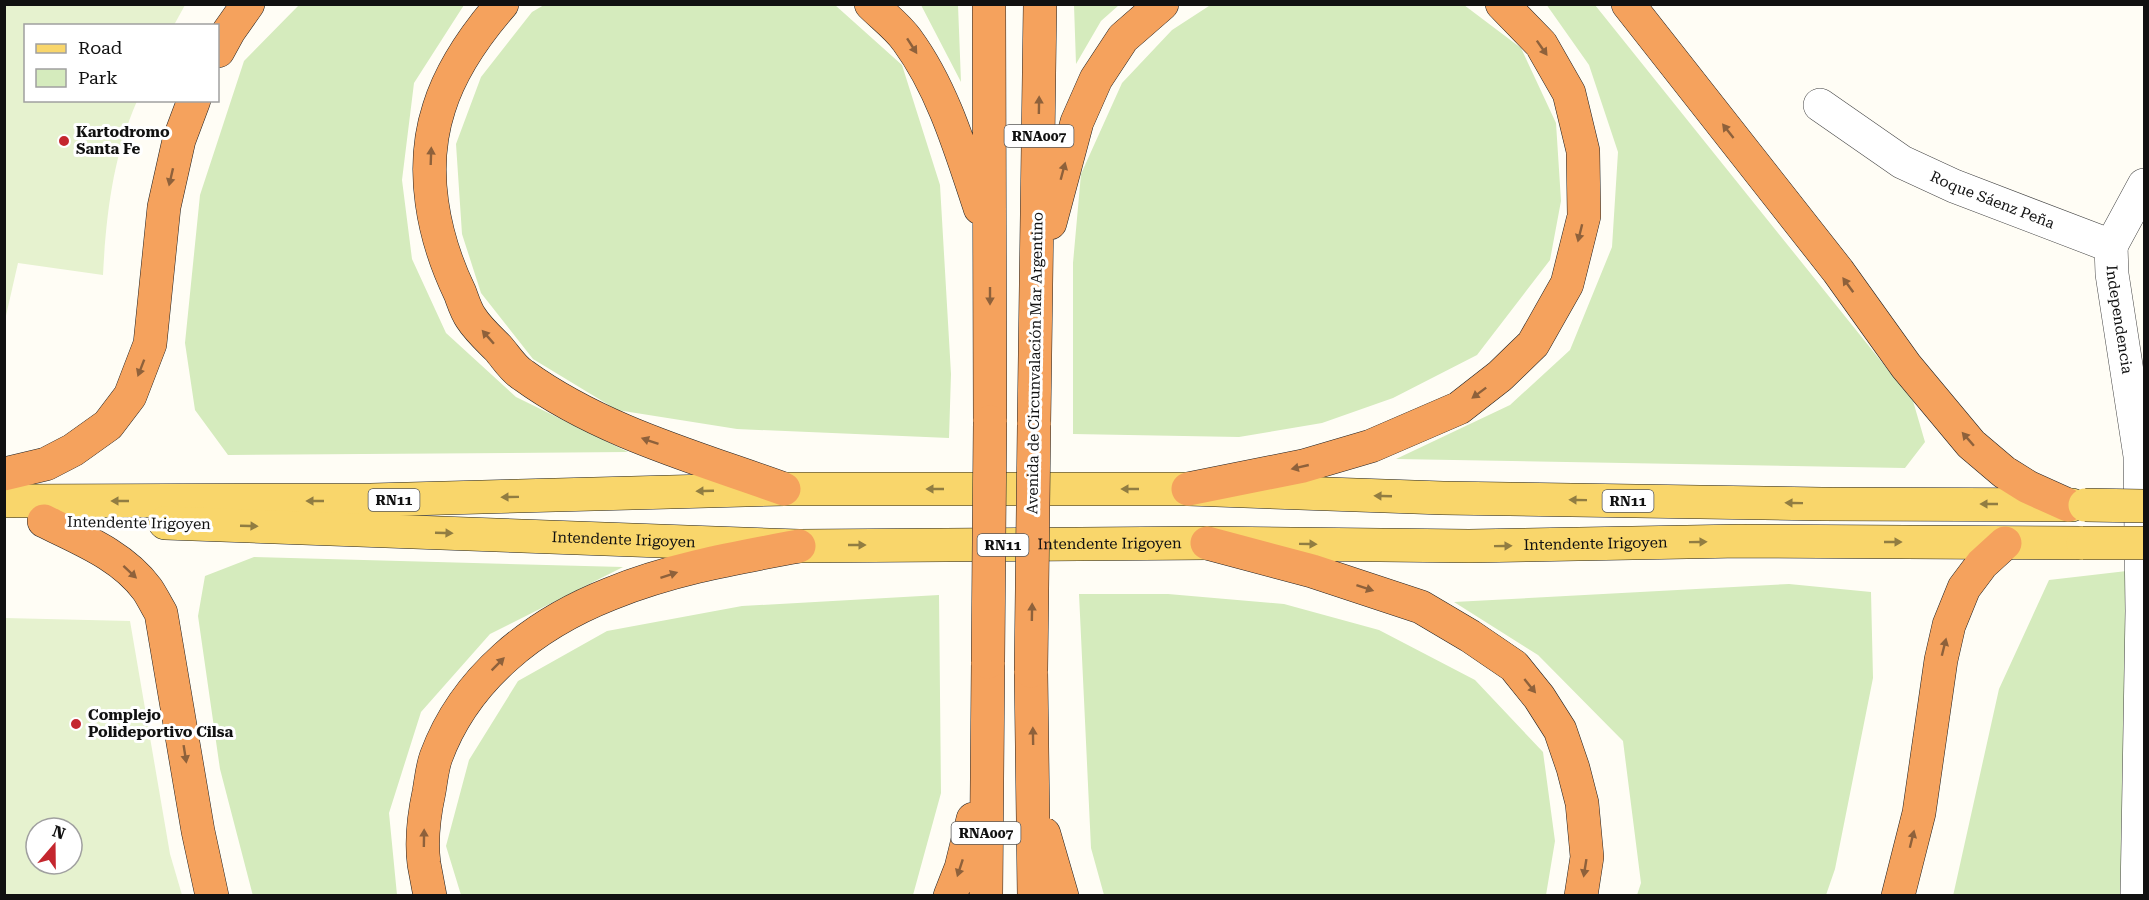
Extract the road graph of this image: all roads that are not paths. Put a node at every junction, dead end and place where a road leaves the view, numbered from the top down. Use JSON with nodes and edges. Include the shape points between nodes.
{"nodes":[{"id":1,"x":248,"y":4,"type":"edge"},
{"id":2,"x":502,"y":4,"type":"edge"},
{"id":3,"x":871,"y":4,"type":"edge"},
{"id":4,"x":989,"y":4,"type":"edge"},
{"id":5,"x":1040,"y":4,"type":"edge"},
{"id":6,"x":1162,"y":4,"type":"edge"},
{"id":7,"x":1502,"y":4,"type":"edge"},
{"id":8,"x":1628,"y":4,"type":"edge"},
{"id":9,"x":219,"y":49,"type":"edge"},
{"id":10,"x":193,"y":102,"type":"edge"},
{"id":11,"x":1820,"y":105,"type":"dead end"},
{"id":12,"x":2145,"y":184,"type":"edge"},
{"id":13,"x":990,"y":238,"type":"junction"},
{"id":14,"x":2111,"y":246,"type":"junction"},
{"id":15,"x":1037,"y":268,"type":"junction"},
{"id":16,"x":4,"y":474,"type":"edge"},
{"id":17,"x":784,"y":489,"type":"junction"},
{"id":18,"x":1188,"y":489,"type":"junction"},
{"id":19,"x":4,"y":501,"type":"edge"},
{"id":20,"x":2077,"y":505,"type":"junction"},
{"id":21,"x":2145,"y":506,"type":"edge"},
{"id":22,"x":44,"y":521,"type":"junction"},
{"id":23,"x":4,"y":522,"type":"edge"},
{"id":24,"x":1207,"y":543,"type":"junction"},
{"id":25,"x":2005,"y":543,"type":"junction"},
{"id":26,"x":2145,"y":543,"type":"edge"},
{"id":27,"x":799,"y":546,"type":"junction"},
{"id":28,"x":986,"y":771,"type":"junction"},
{"id":29,"x":1034,"y":794,"type":"junction"},
{"id":30,"x":212,"y":896,"type":"edge"},
{"id":31,"x":430,"y":896,"type":"edge"},
{"id":32,"x":950,"y":896,"type":"edge"},
{"id":33,"x":986,"y":896,"type":"edge"},
{"id":34,"x":1034,"y":896,"type":"edge"},
{"id":35,"x":1062,"y":896,"type":"edge"},
{"id":36,"x":1581,"y":896,"type":"edge"},
{"id":37,"x":1898,"y":896,"type":"edge"},
{"id":38,"x":2137,"y":896,"type":"edge"}],
"edges":[{"from":1,"to":9,"type":"highway"},
{"from":17,"to":2,"type":"highway","one_way":true,"via":[[633,435],[567,402],[521,374],[471,318],[436,230],[430,186],[431,147],[438,110],[452,74]]},
{"from":3,"to":13,"type":"highway","one_way":true,"via":[[906,38],[932,78]]},
{"from":4,"to":13,"type":"highway","number":"RNA007"},
{"from":15,"to":5,"type":"highway","name":"Avenida de Circunvalación Mar Argentino","number":"RNA007","one_way":true},
{"from":15,"to":6,"type":"highway","one_way":true,"via":[[1077,122],[1096,79],[1123,38]]},
{"from":7,"to":18,"type":"highway","one_way":true,"via":[[1540,44],[1569,93],[1583,151],[1584,216],[1567,284],[1533,344],[1459,408],[1371,446],[1302,466]]},
{"from":20,"to":8,"type":"highway","one_way":true,"via":[[2028,487],[1971,444],[1906,366],[1838,272]]},
{"from":10,"to":16,"type":"highway","one_way":true,"via":[[179,140],[164,207],[150,344],[130,396],[108,425],[73,450],[46,464]]},
{"from":11,"to":14,"type":"street","name":"Roque Sáenz Peña","via":[[1902,162]]},
{"from":12,"to":14,"type":"street"},
{"from":13,"to":28,"type":"highway","number":"RNA007","one_way":true,"bridge":true},
{"from":14,"to":38,"type":"street","name":"Independencia","via":[[2140,456],[2142,610]]},
{"from":29,"to":15,"type":"highway","name":"Avenida de Circunvalación Mar Argentino","number":"RNA007","one_way":true,"bridge":true,"via":[[1031,670]]},
{"from":18,"to":17,"type":"main road","name":"Intendente Irigoyen","number":"RN11","one_way":true},
{"from":17,"to":19,"type":"main road","name":"Intendente Irigoyen","number":"RN11","one_way":true,"via":[[371,500]]},
{"from":20,"to":18,"type":"main road","name":"Intendente Irigoyen","number":"RN11","one_way":true,"via":[[1455,498]]},
{"from":20,"to":21,"type":"main road","name":"Intendente Irigoyen","number":"RN11","bridge":true},
{"from":22,"to":23,"type":"main road","name":"Intendente Irigoyen","number":"RN11"},
{"from":22,"to":27,"type":"main road","name":"Intendente Irigoyen","number":"RN11","one_way":true},
{"from":22,"to":30,"type":"highway","one_way":true,"via":[[93,545],[125,567],[146,588],[161,613]]},
{"from":24,"to":25,"type":"main road","name":"Intendente Irigoyen","number":"RN11","one_way":true},
{"from":27,"to":24,"type":"main road","name":"Intendente Irigoyen","number":"RN11","one_way":true},
{"from":24,"to":36,"type":"highway","one_way":true,"via":[[1312,571],[1421,607],[1514,666],[1560,730],[1573,768],[1582,803],[1587,857]]},
{"from":25,"to":26,"type":"main road","name":"Intendente Irigoyen","number":"RN11","bridge":true},
{"from":37,"to":25,"type":"highway","one_way":true,"via":[[1918,813],[1949,625],[1964,588]]},
{"from":31,"to":27,"type":"highway","one_way":true,"via":[[424,862],[424,813],[436,757],[459,710],[512,650],[556,620],[610,594],[701,564]]},
{"from":28,"to":32,"type":"highway","one_way":true},
{"from":28,"to":33,"type":"highway","number":"RNA007"},
{"from":29,"to":34,"type":"highway","number":"RNA007"},
{"from":29,"to":35,"type":"highway"}]}
